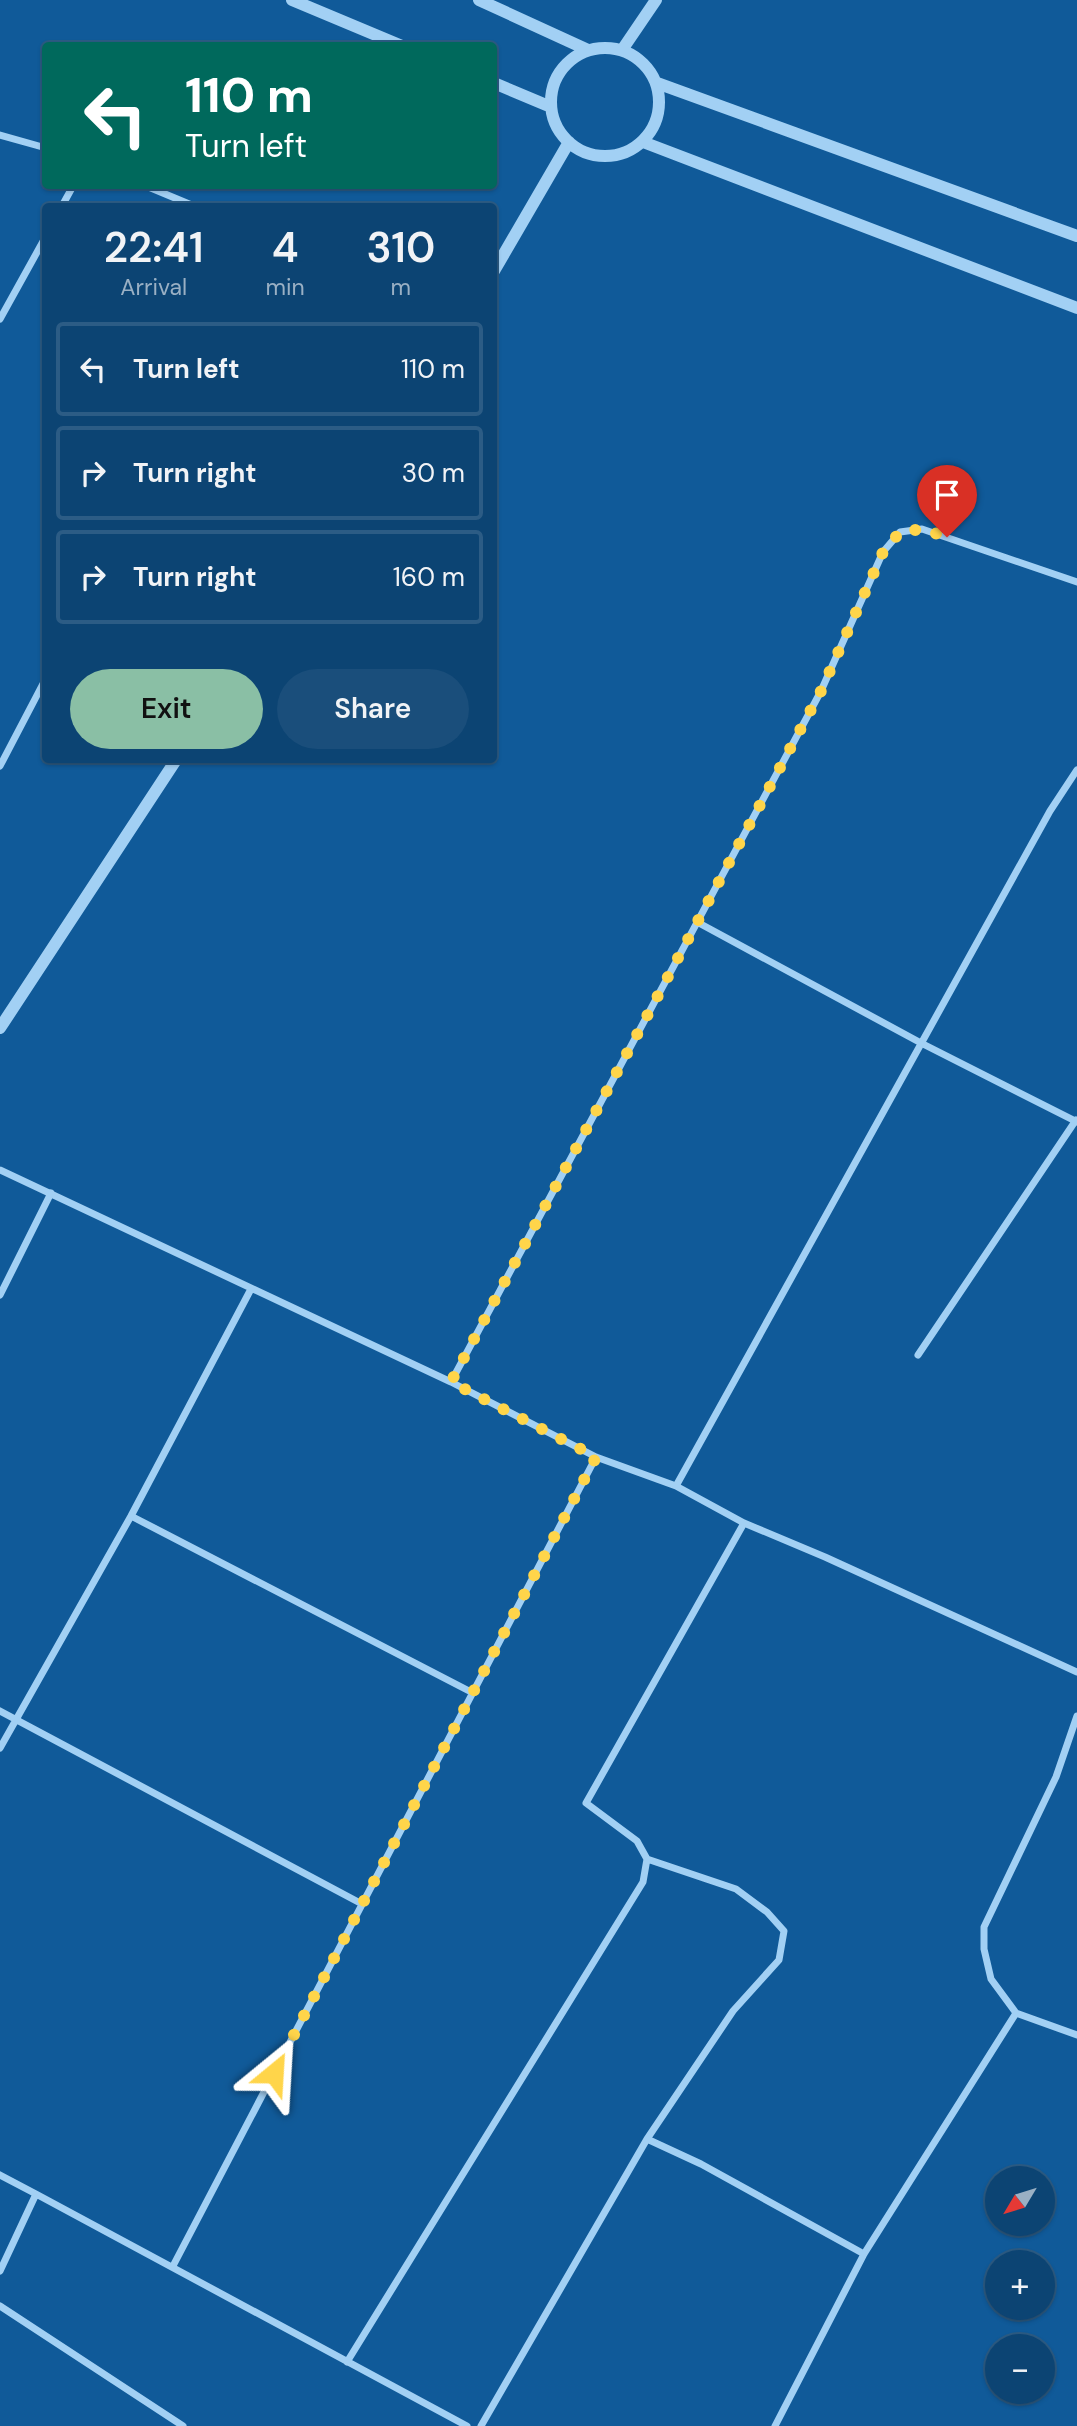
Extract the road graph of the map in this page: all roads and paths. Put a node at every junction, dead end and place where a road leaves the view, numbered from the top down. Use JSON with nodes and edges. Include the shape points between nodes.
{"nodes":[{"id":1,"x":292,"y":0,"type":"edge"},
{"id":2,"x":480,"y":0,"type":"edge"},
{"id":3,"x":656,"y":0,"type":"edge"},
{"id":4,"x":392,"y":42,"type":"edge"},
{"id":5,"x":588,"y":50,"type":"junction"},
{"id":6,"x":622,"y":50,"type":"junction"},
{"id":7,"x":657,"y":83,"type":"junction"},
{"id":8,"x":497,"y":84,"type":"edge"},
{"id":9,"x":551,"y":107,"type":"junction"},
{"id":10,"x":0,"y":135,"type":"edge"},
{"id":11,"x":569,"y":142,"type":"junction"},
{"id":12,"x":643,"y":142,"type":"junction"},
{"id":13,"x":42,"y":147,"type":"edge"},
{"id":14,"x":153,"y":189,"type":"edge"},
{"id":15,"x":187,"y":203,"type":"edge"},
{"id":16,"x":1077,"y":236,"type":"edge"},
{"id":17,"x":42,"y":243,"type":"edge"},
{"id":18,"x":497,"y":266,"type":"edge"},
{"id":19,"x":1077,"y":307,"type":"edge"},
{"id":20,"x":0,"y":319,"type":"edge"},
{"id":21,"x":1077,"y":582,"type":"edge"},
{"id":22,"x":42,"y":686,"type":"edge"},
{"id":23,"x":174,"y":763,"type":"edge"},
{"id":24,"x":0,"y":765,"type":"edge"},
{"id":25,"x":1077,"y":770,"type":"edge"},
{"id":26,"x":697,"y":922,"type":"junction"},
{"id":27,"x":0,"y":1028,"type":"edge"},
{"id":28,"x":922,"y":1043,"type":"junction"},
{"id":29,"x":1076,"y":1120,"type":"edge"},
{"id":30,"x":0,"y":1170,"type":"edge"},
{"id":31,"x":51,"y":1193,"type":"junction"},
{"id":32,"x":251,"y":1289,"type":"junction"},
{"id":33,"x":0,"y":1295,"type":"edge"},
{"id":34,"x":918,"y":1355,"type":"dead end"},
{"id":35,"x":451,"y":1382,"type":"junction"},
{"id":36,"x":596,"y":1457,"type":"junction"},
{"id":37,"x":676,"y":1486,"type":"junction"},
{"id":38,"x":131,"y":1516,"type":"junction"},
{"id":39,"x":744,"y":1523,"type":"junction"},
{"id":40,"x":1077,"y":1672,"type":"edge"},
{"id":41,"x":473,"y":1693,"type":"junction"},
{"id":42,"x":0,"y":1711,"type":"edge"},
{"id":43,"x":1077,"y":1716,"type":"edge"},
{"id":44,"x":16,"y":1719,"type":"junction"},
{"id":45,"x":0,"y":1748,"type":"edge"},
{"id":46,"x":647,"y":1859,"type":"junction"},
{"id":47,"x":362,"y":1903,"type":"junction"},
{"id":48,"x":1016,"y":2013,"type":"junction"},
{"id":49,"x":1077,"y":2035,"type":"edge"},
{"id":50,"x":647,"y":2139,"type":"junction"},
{"id":51,"x":0,"y":2175,"type":"edge"},
{"id":52,"x":36,"y":2194,"type":"junction"},
{"id":53,"x":864,"y":2254,"type":"junction"},
{"id":54,"x":173,"y":2266,"type":"junction"},
{"id":55,"x":0,"y":2271,"type":"edge"},
{"id":56,"x":0,"y":2306,"type":"edge"},
{"id":57,"x":347,"y":2362,"type":"junction"},
{"id":58,"x":183,"y":2426,"type":"edge"},
{"id":59,"x":467,"y":2426,"type":"edge"},
{"id":60,"x":481,"y":2426,"type":"edge"},
{"id":61,"x":775,"y":2426,"type":"edge"}],
"edges":[{"from":1,"to":4,"type":"street"},
{"from":2,"to":5,"type":"street"},
{"from":3,"to":6,"type":"street"},
{"from":5,"to":6,"type":"street"},
{"from":5,"to":9,"type":"street","via":[[574,56],[556,78]]},
{"from":6,"to":7,"type":"street","via":[[637,57]]},
{"from":7,"to":12,"type":"street","via":[[659,115]]},
{"from":7,"to":16,"type":"street"},
{"from":8,"to":9,"type":"street"},
{"from":9,"to":11,"type":"street"},
{"from":10,"to":13,"type":"street"},
{"from":11,"to":12,"type":"street","via":[[582,152],[614,156]]},
{"from":11,"to":18,"type":"street"},
{"from":12,"to":19,"type":"street"},
{"from":14,"to":15,"type":"street"},
{"from":17,"to":20,"type":"street"},
{"from":21,"to":26,"type":"street","via":[[922,529],[900,532],[883,552],[821,691]]},
{"from":22,"to":24,"type":"street"},
{"from":23,"to":27,"type":"street"},
{"from":25,"to":28,"type":"street"},
{"from":26,"to":28,"type":"street"},
{"from":26,"to":35,"type":"street"},
{"from":28,"to":29,"type":"street"},
{"from":28,"to":37,"type":"street"},
{"from":29,"to":34,"type":"street"},
{"from":30,"to":31,"type":"street"},
{"from":31,"to":32,"type":"street"},
{"from":31,"to":33,"type":"street"},
{"from":32,"to":35,"type":"street"},
{"from":32,"to":38,"type":"street"},
{"from":35,"to":36,"type":"street"},
{"from":36,"to":37,"type":"street"},
{"from":36,"to":41,"type":"street"},
{"from":37,"to":39,"type":"street"},
{"from":38,"to":41,"type":"street"},
{"from":38,"to":44,"type":"street"},
{"from":39,"to":40,"type":"street"},
{"from":39,"to":46,"type":"street","via":[[586,1803],[637,1842]]},
{"from":41,"to":47,"type":"street"},
{"from":42,"to":44,"type":"street"},
{"from":43,"to":48,"type":"street","via":[[1056,1776],[984,1927],[990,1979]]},
{"from":44,"to":45,"type":"street"},
{"from":44,"to":47,"type":"street"},
{"from":46,"to":50,"type":"street","via":[[736,1889],[767,1912],[783,1931],[779,1960],[733,2011]]},
{"from":46,"to":57,"type":"street","via":[[643,1882]]},
{"from":47,"to":54,"type":"street"},
{"from":48,"to":49,"type":"street"},
{"from":48,"to":53,"type":"street"},
{"from":50,"to":53,"type":"street"},
{"from":50,"to":60,"type":"street"},
{"from":51,"to":52,"type":"street"},
{"from":52,"to":54,"type":"street"},
{"from":52,"to":55,"type":"street"},
{"from":53,"to":61,"type":"street"},
{"from":54,"to":57,"type":"street"},
{"from":56,"to":58,"type":"street"},
{"from":57,"to":59,"type":"street"}]}
